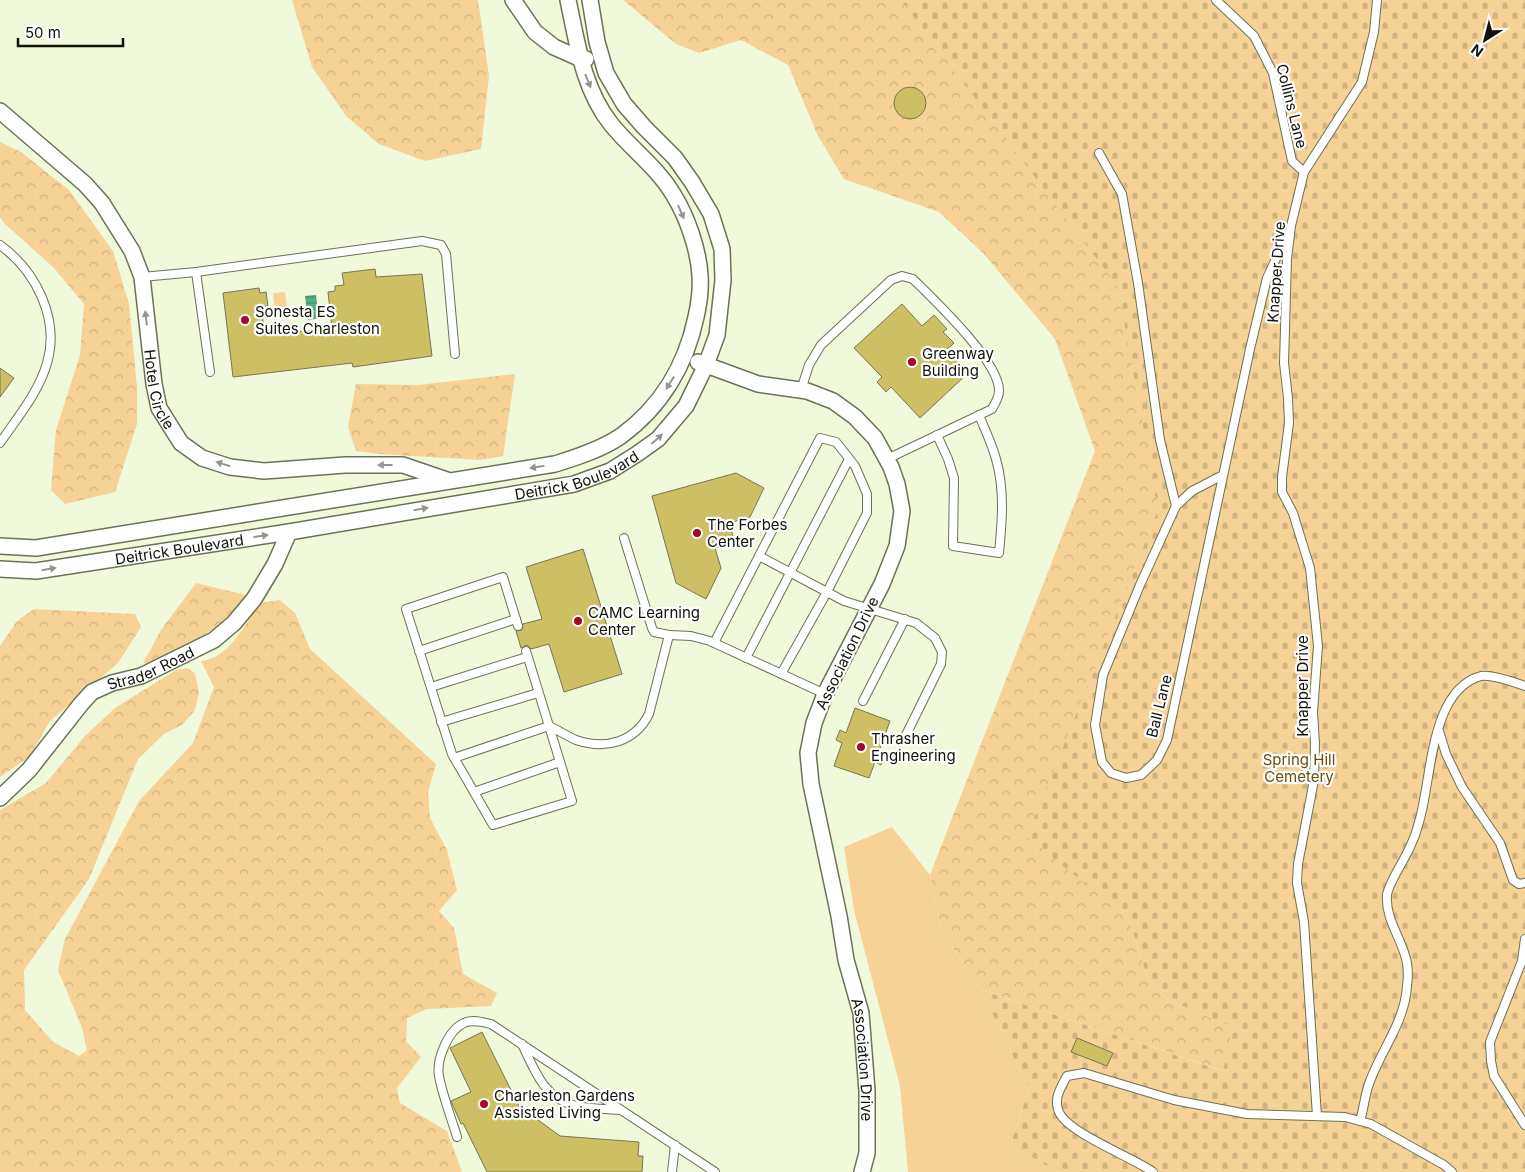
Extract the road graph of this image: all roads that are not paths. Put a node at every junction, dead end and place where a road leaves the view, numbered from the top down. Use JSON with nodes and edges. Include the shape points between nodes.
{"nodes":[{"id":1,"x":513,"y":0,"type":"edge"},
{"id":2,"x":568,"y":0,"type":"edge"},
{"id":3,"x":590,"y":0,"type":"edge"},
{"id":4,"x":1216,"y":0,"type":"edge"},
{"id":5,"x":1377,"y":0,"type":"edge"},
{"id":6,"x":602,"y":59,"type":"junction"},
{"id":7,"x":581,"y":60,"type":"junction"},
{"id":8,"x":0,"y":111,"type":"edge"},
{"id":9,"x":1100,"y":153,"type":"dead end"},
{"id":10,"x":1304,"y":172,"type":"junction"},
{"id":11,"x":1291,"y":226,"type":"junction"},
{"id":12,"x":1,"y":249,"type":"edge"},
{"id":13,"x":196,"y":272,"type":"junction"},
{"id":14,"x":142,"y":277,"type":"junction"},
{"id":15,"x":455,"y":354,"type":"dead end"},
{"id":16,"x":685,"y":357,"type":"junction"},
{"id":17,"x":706,"y":365,"type":"junction"},
{"id":18,"x":210,"y":372,"type":"dead end"},
{"id":19,"x":801,"y":390,"type":"junction"},
{"id":20,"x":980,"y":415,"type":"junction"},
{"id":21,"x":937,"y":435,"type":"junction"},
{"id":22,"x":0,"y":443,"type":"edge"},
{"id":23,"x":887,"y":459,"type":"junction"},
{"id":24,"x":849,"y":460,"type":"junction"},
{"id":25,"x":1223,"y":475,"type":"junction"},
{"id":26,"x":448,"y":481,"type":"junction"},
{"id":27,"x":1176,"y":506,"type":"junction"},
{"id":28,"x":289,"y":532,"type":"junction"},
{"id":29,"x":624,"y":538,"type":"dead end"},
{"id":30,"x":0,"y":546,"type":"edge"},
{"id":31,"x":759,"y":556,"type":"junction"},
{"id":32,"x":0,"y":569,"type":"edge"},
{"id":33,"x":790,"y":573,"type":"junction"},
{"id":34,"x":827,"y":592,"type":"junction"},
{"id":35,"x":870,"y":608,"type":"junction"},
{"id":36,"x":905,"y":619,"type":"junction"},
{"id":37,"x":668,"y":635,"type":"junction"},
{"id":38,"x":714,"y":643,"type":"junction"},
{"id":39,"x":420,"y":651,"type":"junction"},
{"id":40,"x":746,"y":658,"type":"junction"},
{"id":41,"x":781,"y":674,"type":"junction"},
{"id":42,"x":1525,"y":686,"type":"edge"},
{"id":43,"x":431,"y":687,"type":"junction"},
{"id":44,"x":538,"y":693,"type":"junction"},
{"id":45,"x":825,"y":694,"type":"junction"},
{"id":46,"x":863,"y":701,"type":"dead end"},
{"id":47,"x":442,"y":722,"type":"junction"},
{"id":48,"x":549,"y":726,"type":"junction"},
{"id":49,"x":1439,"y":730,"type":"junction"},
{"id":50,"x":905,"y":737,"type":"dead end"},
{"id":51,"x":454,"y":758,"type":"junction"},
{"id":52,"x":560,"y":762,"type":"junction"},
{"id":53,"x":474,"y":792,"type":"junction"},
{"id":54,"x":0,"y":798,"type":"edge"},
{"id":55,"x":1525,"y":883,"type":"edge"},
{"id":56,"x":1525,"y":938,"type":"edge"},
{"id":57,"x":521,"y":1044,"type":"junction"},
{"id":58,"x":622,"y":1111,"type":"junction"},
{"id":59,"x":1317,"y":1116,"type":"junction"},
{"id":60,"x":1360,"y":1121,"type":"junction"},
{"id":61,"x":1525,"y":1125,"type":"edge"},
{"id":62,"x":456,"y":1136,"type":"dead end"},
{"id":63,"x":675,"y":1145,"type":"junction"},
{"id":64,"x":672,"y":1172,"type":"edge"},
{"id":65,"x":715,"y":1172,"type":"edge"},
{"id":66,"x":862,"y":1172,"type":"edge"},
{"id":67,"x":1153,"y":1172,"type":"edge"},
{"id":68,"x":1452,"y":1172,"type":"edge"}],
"edges":[{"from":1,"to":7,"type":"street","via":[[535,32],[554,47]]},
{"from":2,"to":7,"type":"street","name":"Deitrick Boulevard"},
{"from":3,"to":6,"type":"street","name":"Deitrick Boulevard"},
{"from":4,"to":10,"type":"lane","name":"Collins Lane","via":[[1254,36],[1273,73],[1292,161]]},
{"from":5,"to":10,"type":"lane","name":"Knapper Drive","via":[[1374,32],[1362,82]]},
{"from":6,"to":7,"type":"street"},
{"from":6,"to":17,"type":"street","name":"Deitrick Boulevard","via":[[606,73],[624,104],[675,158],[711,214],[722,249],[723,280],[718,336]]},
{"from":7,"to":16,"type":"street","name":"Deitrick Boulevard","one_way":true,"via":[[590,86],[610,123],[674,195],[688,227],[697,253],[700,300]]},
{"from":8,"to":14,"type":"street","name":"Hotel Circle","via":[[85,184],[102,203],[132,251]]},
{"from":9,"to":27,"type":"lane","via":[[1122,194],[1160,440]]},
{"from":10,"to":11,"type":"lane","name":"Knapper Drive"},
{"from":11,"to":25,"type":"lane","name":"Ball Lane","via":[[1267,278]]},
{"from":11,"to":59,"type":"lane","name":"Knapper Drive","via":[[1284,363],[1289,423],[1282,492],[1293,513],[1310,568],[1318,646],[1313,712],[1314,780],[1297,883],[1304,922]]},
{"from":12,"to":22,"type":"lane","via":[[19,262],[32,280],[42,296],[50,324],[48,363],[38,387]]},
{"from":13,"to":14,"type":"lane"},
{"from":13,"to":15,"type":"lane","via":[[422,241],[435,242],[446,254]]},
{"from":13,"to":18,"type":"lane"},
{"from":26,"to":14,"type":"street","name":"Hotel Circle","one_way":true,"via":[[403,465],[345,465],[264,471],[230,467],[202,458],[181,442],[159,408]]},
{"from":16,"to":17,"type":"street","name":"Association Drive"},
{"from":16,"to":26,"type":"street","name":"Deitrick Boulevard","one_way":true,"via":[[670,384],[648,412],[613,440],[556,464]]},
{"from":17,"to":19,"type":"street","name":"Association Drive","via":[[758,384]]},
{"from":28,"to":17,"type":"street","name":"Deitrick Boulevard","one_way":true,"via":[[574,484],[610,472],[658,439],[686,406]]},
{"from":19,"to":20,"type":"lane","via":[[809,365],[821,345],[891,280],[902,276],[913,279],[965,332],[997,380],[998,399],[992,409]]},
{"from":19,"to":23,"type":"street","name":"Association Drive","via":[[833,401],[855,417],[875,438]]},
{"from":20,"to":21,"type":"lane"},
{"from":20,"to":21,"type":"lane","via":[[996,460],[1001,489],[1003,517],[999,553],[953,546],[954,478]]},
{"from":21,"to":23,"type":"lane"},
{"from":23,"to":35,"type":"street","name":"Association Drive","via":[[897,484],[902,511],[897,546]]},
{"from":24,"to":31,"type":"lane","via":[[836,442],[820,438]]},
{"from":24,"to":33,"type":"lane"},
{"from":24,"to":34,"type":"lane","via":[[867,494],[867,512]]},
{"from":25,"to":27,"type":"lane","name":"Ball Lane","via":[[1192,491]]},
{"from":25,"to":27,"type":"lane","name":"Ball Lane","via":[[1167,740],[1157,760],[1141,775],[1126,778],[1111,773],[1102,762],[1095,725],[1103,675]]},
{"from":26,"to":30,"type":"street","name":"Deitrick Boulevard","via":[[36,548]]},
{"from":32,"to":28,"type":"street","name":"Deitrick Boulevard","one_way":true,"via":[[36,571]]},
{"from":28,"to":54,"type":"street","name":"Strader Road","via":[[254,599],[234,622],[214,640],[141,676],[92,692],[29,770]]},
{"from":29,"to":37,"type":"lane","via":[[652,628],[654,632]]},
{"from":31,"to":33,"type":"lane"},
{"from":31,"to":38,"type":"lane"},
{"from":33,"to":34,"type":"lane"},
{"from":33,"to":40,"type":"lane"},
{"from":34,"to":35,"type":"lane","via":[[844,601]]},
{"from":34,"to":41,"type":"lane"},
{"from":35,"to":36,"type":"lane"},
{"from":35,"to":45,"type":"street","name":"Association Drive"},
{"from":36,"to":46,"type":"lane"},
{"from":36,"to":50,"type":"lane","via":[[926,629],[936,638],[942,652],[941,664]]},
{"from":37,"to":38,"type":"lane","via":[[692,636]]},
{"from":37,"to":48,"type":"lane","via":[[650,714],[643,726],[626,739],[606,744],[592,743],[576,740]]},
{"from":38,"to":40,"type":"lane"},
{"from":39,"to":39,"type":"lane","via":[[406,608],[503,577],[517,622]]},
{"from":39,"to":43,"type":"lane"},
{"from":40,"to":41,"type":"lane"},
{"from":41,"to":45,"type":"lane"},
{"from":42,"to":49,"type":"lane","via":[[1483,676],[1470,681],[1457,690],[1441,719]]},
{"from":43,"to":44,"type":"lane","via":[[526,654]]},
{"from":43,"to":47,"type":"lane"},
{"from":44,"to":47,"type":"lane"},
{"from":44,"to":48,"type":"lane"},
{"from":45,"to":66,"type":"street","name":"Association Drive","via":[[814,722],[808,753],[810,784],[846,960],[861,1014],[867,1091],[866,1153]]},
{"from":47,"to":51,"type":"lane"},
{"from":48,"to":51,"type":"lane"},
{"from":48,"to":52,"type":"lane"},
{"from":49,"to":55,"type":"lane","via":[[1462,787],[1500,843],[1513,880]]},
{"from":49,"to":60,"type":"lane","via":[[1433,744],[1420,820],[1411,846],[1387,892],[1387,909],[1407,962],[1408,987],[1399,1022],[1370,1081]]},
{"from":51,"to":53,"type":"lane"},
{"from":52,"to":53,"type":"lane"},
{"from":52,"to":53,"type":"lane","via":[[572,801],[493,824]]},
{"from":56,"to":61,"type":"lane","via":[[1522,962],[1490,1042],[1494,1076]]},
{"from":57,"to":58,"type":"lane"},
{"from":57,"to":58,"type":"lane","via":[[548,1092],[573,1105]]},
{"from":57,"to":62,"type":"lane","via":[[491,1024],[478,1021],[464,1023],[452,1034],[444,1046],[439,1075]]},
{"from":58,"to":63,"type":"lane"},
{"from":59,"to":60,"type":"lane"},
{"from":59,"to":67,"type":"lane","via":[[1247,1114],[1174,1100],[1084,1073],[1067,1076],[1057,1094],[1059,1112],[1070,1125]]},
{"from":60,"to":68,"type":"lane","via":[[1419,1150]]},
{"from":63,"to":64,"type":"lane"},
{"from":63,"to":65,"type":"lane"}]}
